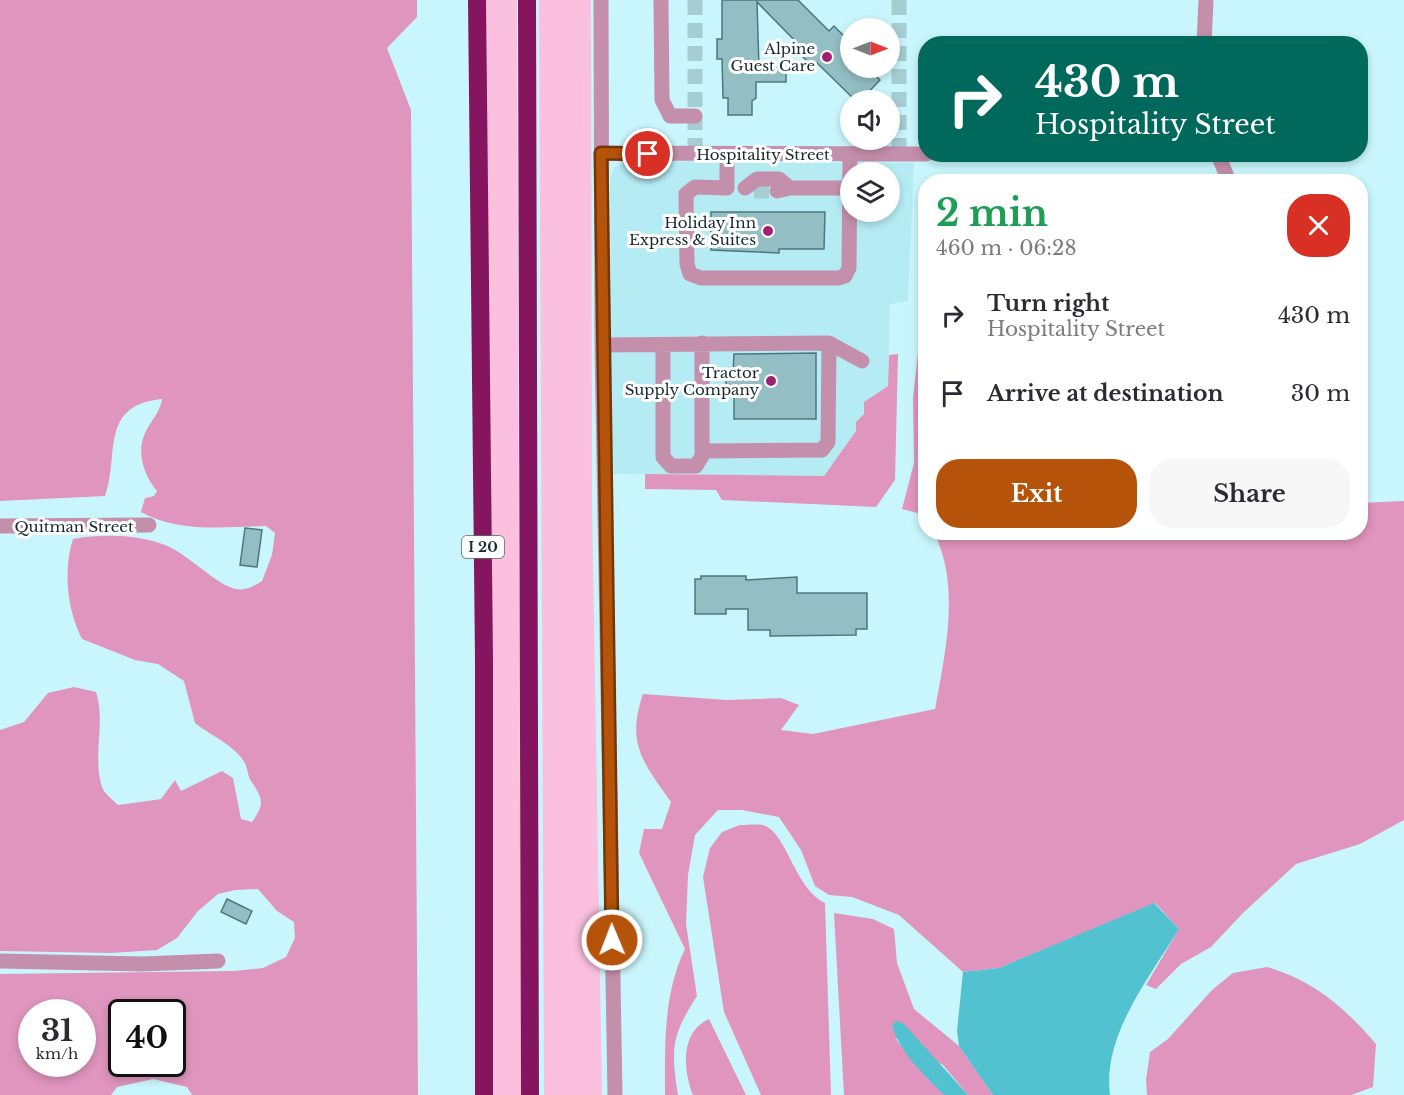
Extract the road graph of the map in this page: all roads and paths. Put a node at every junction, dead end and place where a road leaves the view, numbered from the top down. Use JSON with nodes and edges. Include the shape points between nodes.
{"nodes":[{"id":1,"x":477,"y":0,"type":"edge"},
{"id":2,"x":526,"y":0,"type":"edge"},
{"id":3,"x":601,"y":0,"type":"edge"},
{"id":4,"x":661,"y":0,"type":"edge"},
{"id":5,"x":1206,"y":0,"type":"edge"},
{"id":6,"x":1204,"y":36,"type":"edge"},
{"id":7,"x":695,"y":116,"type":"dead end"},
{"id":8,"x":601,"y":153,"type":"junction"},
{"id":9,"x":727,"y":154,"type":"junction"},
{"id":10,"x":850,"y":154,"type":"junction"},
{"id":11,"x":918,"y":154,"type":"edge"},
{"id":12,"x":850,"y":162,"type":"edge"},
{"id":13,"x":727,"y":188,"type":"junction"},
{"id":14,"x":840,"y":188,"type":"edge"},
{"id":15,"x":849,"y":222,"type":"edge"},
{"id":16,"x":702,"y":343,"type":"junction"},
{"id":17,"x":829,"y":343,"type":"junction"},
{"id":18,"x":602,"y":345,"type":"junction"},
{"id":19,"x":663,"y":345,"type":"junction"},
{"id":20,"x":862,"y":361,"type":"dead end"},
{"id":21,"x":702,"y":451,"type":"junction"},
{"id":22,"x":149,"y":525,"type":"dead end"},
{"id":23,"x":0,"y":526,"type":"edge"},
{"id":24,"x":0,"y":961,"type":"edge"},
{"id":25,"x":218,"y":961,"type":"dead end"},
{"id":26,"x":484,"y":1095,"type":"edge"},
{"id":27,"x":530,"y":1095,"type":"edge"},
{"id":28,"x":615,"y":1095,"type":"edge"}],
"edges":[{"from":1,"to":26,"type":"highway","number":"I 20"},
{"from":2,"to":27,"type":"highway"},
{"from":3,"to":8,"type":"street"},
{"from":4,"to":7,"type":"street","via":[[662,100],[670,116]]},
{"from":5,"to":6,"type":"street"},
{"from":8,"to":9,"type":"street","name":"Hospitality Street"},
{"from":8,"to":18,"type":"street"},
{"from":9,"to":10,"type":"street","name":"Hospitality Street"},
{"from":9,"to":13,"type":"street"},
{"from":10,"to":11,"type":"street","name":"Hospitality Street"},
{"from":10,"to":12,"type":"street"},
{"from":13,"to":14,"type":"street","via":[[750,190],[757,179],[779,179],[783,190]]},
{"from":13,"to":15,"type":"street","via":[[696,188],[686,194],[687,264],[690,274],[701,278],[845,276],[849,268]]},
{"from":16,"to":17,"type":"street"},
{"from":16,"to":19,"type":"street"},
{"from":16,"to":21,"type":"street"},
{"from":17,"to":20,"type":"street"},
{"from":17,"to":21,"type":"street","via":[[828,442],[822,450]]},
{"from":18,"to":19,"type":"street"},
{"from":18,"to":28,"type":"street"},
{"from":19,"to":21,"type":"street","via":[[663,457],[671,466],[696,466]]},
{"from":22,"to":23,"type":"street","name":"Quitman Street"},
{"from":24,"to":25,"type":"street"}]}
